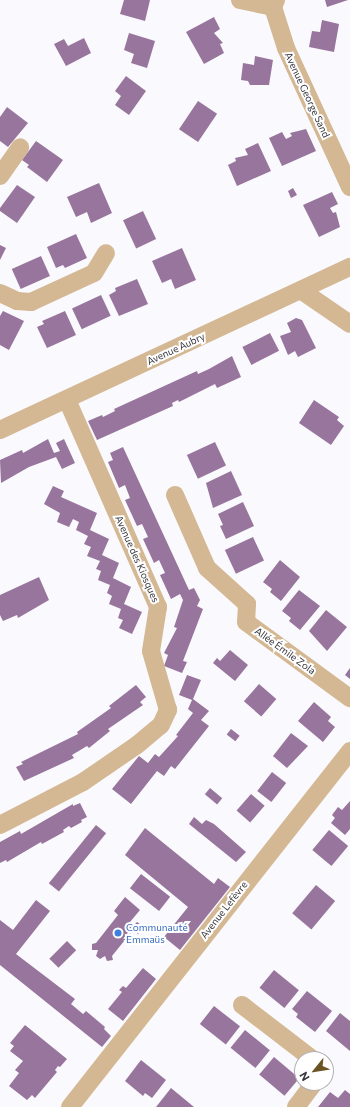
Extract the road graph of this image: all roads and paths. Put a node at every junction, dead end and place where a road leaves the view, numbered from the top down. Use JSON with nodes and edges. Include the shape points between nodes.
{"nodes":[{"id":1,"x":240,"y":0,"type":"edge"},
{"id":2,"x":274,"y":4,"type":"edge"},
{"id":3,"x":20,"y":148,"type":"dead end"},
{"id":4,"x":0,"y":176,"type":"edge"},
{"id":5,"x":350,"y":187,"type":"edge"},
{"id":6,"x":106,"y":253,"type":"dead end"},
{"id":7,"x":350,"y":267,"type":"edge"},
{"id":8,"x":302,"y":291,"type":"junction"},
{"id":9,"x":0,"y":293,"type":"edge"},
{"id":10,"x":350,"y":324,"type":"edge"},
{"id":11,"x":67,"y":400,"type":"junction"},
{"id":12,"x":0,"y":430,"type":"edge"},
{"id":13,"x":175,"y":495,"type":"dead end"},
{"id":14,"x":350,"y":698,"type":"edge"},
{"id":15,"x":349,"y":756,"type":"edge"},
{"id":16,"x":0,"y":825,"type":"edge"},
{"id":17,"x":242,"y":1005,"type":"dead end"},
{"id":18,"x":302,"y":1051,"type":"edge"},
{"id":19,"x":308,"y":1091,"type":"edge"},
{"id":20,"x":70,"y":1107,"type":"edge"},
{"id":21,"x":296,"y":1107,"type":"edge"}],
"edges":[{"from":1,"to":2,"type":"street"},
{"from":2,"to":5,"type":"street","name":"Avenue George Sand","via":[[286,48]]},
{"from":3,"to":4,"type":"street"},
{"from":6,"to":9,"type":"street","via":[[94,273],[31,302],[17,301]]},
{"from":7,"to":8,"type":"street","name":"Avenue Aubry"},
{"from":8,"to":10,"type":"street"},
{"from":8,"to":11,"type":"street","name":"Avenue Aubry"},
{"from":11,"to":12,"type":"street","name":"Avenue Aubry"},
{"from":11,"to":16,"type":"street","name":"Avenue des Kiosques","via":[[158,608],[150,650],[168,710],[161,725],[137,746],[83,782]]},
{"from":13,"to":14,"type":"street","name":"Allée Émile Zola","via":[[207,568],[247,604],[246,622]]},
{"from":15,"to":20,"type":"street","name":"Avenue Lefèvre"},
{"from":17,"to":18,"type":"street"},
{"from":19,"to":21,"type":"street"}]}
